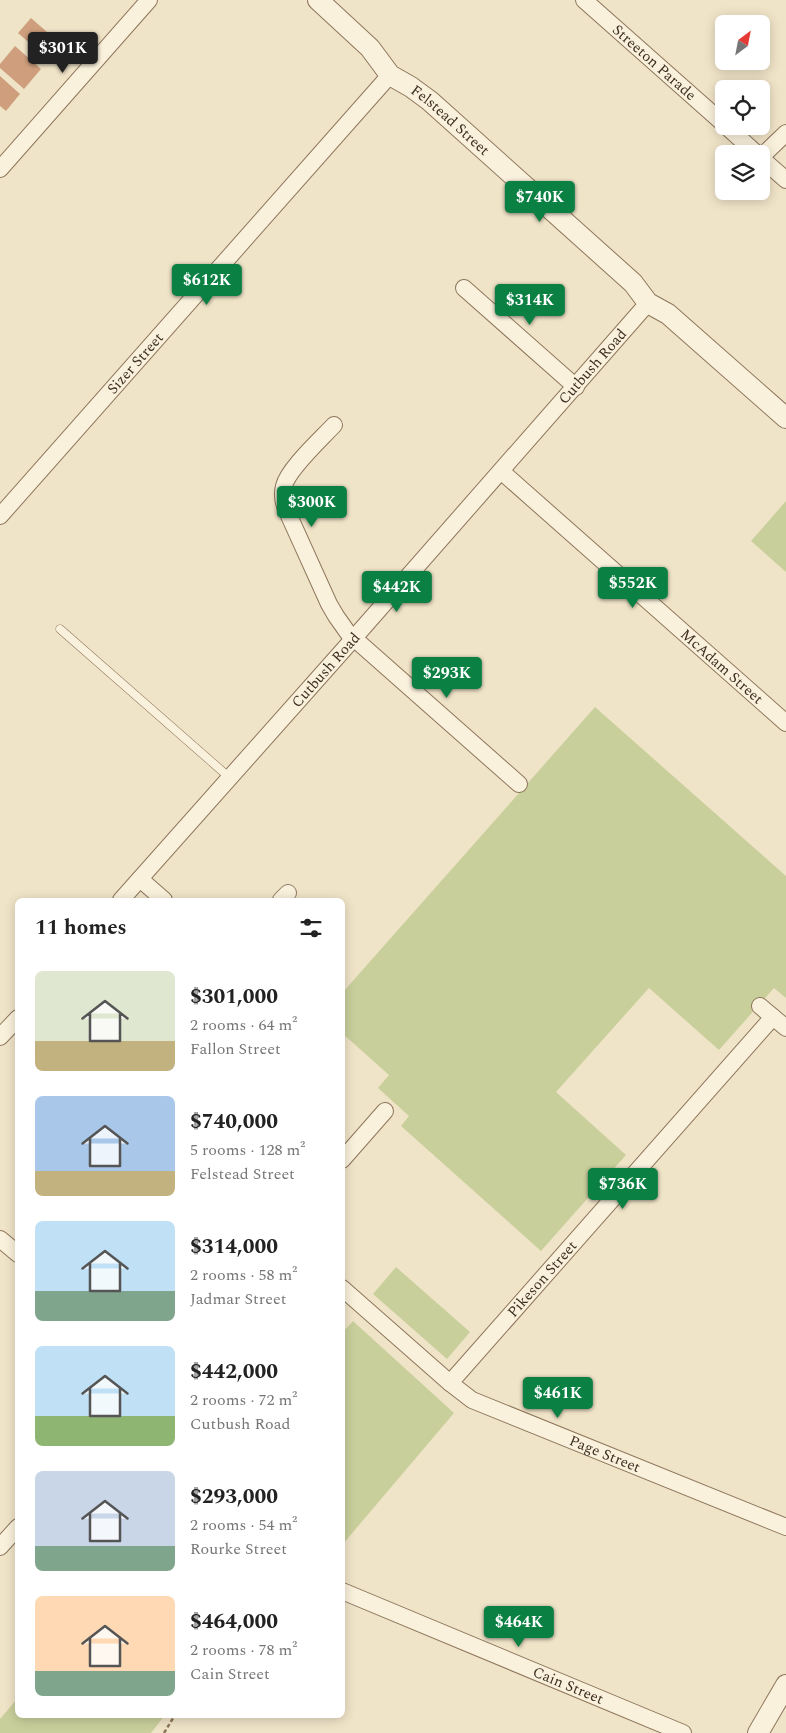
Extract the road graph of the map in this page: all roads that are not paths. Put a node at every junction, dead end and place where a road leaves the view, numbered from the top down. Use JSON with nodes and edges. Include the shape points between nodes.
{"nodes":[{"id":1,"x":150,"y":0,"type":"edge"},
{"id":2,"x":318,"y":0,"type":"edge"},
{"id":3,"x":584,"y":0,"type":"edge"},
{"id":4,"x":390,"y":75,"type":"junction"},
{"id":5,"x":715,"y":116,"type":"edge"},
{"id":6,"x":786,"y":133,"type":"edge"},
{"id":7,"x":736,"y":135,"type":"edge"},
{"id":8,"x":747,"y":145,"type":"edge"},
{"id":9,"x":770,"y":148,"type":"edge"},
{"id":10,"x":770,"y":165,"type":"edge"},
{"id":11,"x":0,"y":169,"type":"edge"},
{"id":12,"x":786,"y":180,"type":"edge"},
{"id":13,"x":464,"y":288,"type":"dead end"},
{"id":14,"x":648,"y":304,"type":"junction"},
{"id":15,"x":576,"y":387,"type":"junction"},
{"id":16,"x":786,"y":418,"type":"edge"},
{"id":17,"x":334,"y":425,"type":"dead end"},
{"id":18,"x":501,"y":471,"type":"junction"},
{"id":19,"x":0,"y":516,"type":"edge"},
{"id":20,"x":60,"y":629,"type":"dead end"},
{"id":21,"x":354,"y":638,"type":"junction"},
{"id":22,"x":786,"y":723,"type":"edge"},
{"id":23,"x":230,"y":778,"type":"junction"},
{"id":24,"x":519,"y":784,"type":"dead end"},
{"id":25,"x":140,"y":879,"type":"junction"},
{"id":26,"x":123,"y":898,"type":"edge"},
{"id":27,"x":162,"y":898,"type":"edge"},
{"id":28,"x":760,"y":1006,"type":"dead end"},
{"id":29,"x":773,"y":1017,"type":"junction"},
{"id":30,"x":15,"y":1021,"type":"edge"},
{"id":31,"x":786,"y":1028,"type":"edge"},
{"id":32,"x":0,"y":1037,"type":"edge"},
{"id":33,"x":385,"y":1111,"type":"dead end"},
{"id":34,"x":345,"y":1157,"type":"edge"},
{"id":35,"x":0,"y":1239,"type":"edge"},
{"id":36,"x":15,"y":1252,"type":"edge"},
{"id":37,"x":345,"y":1291,"type":"edge"},
{"id":38,"x":450,"y":1383,"type":"junction"},
{"id":39,"x":786,"y":1527,"type":"edge"},
{"id":40,"x":15,"y":1530,"type":"edge"},
{"id":41,"x":0,"y":1547,"type":"edge"},
{"id":42,"x":345,"y":1592,"type":"edge"},
{"id":43,"x":786,"y":1685,"type":"edge"},
{"id":44,"x":683,"y":1733,"type":"edge"},
{"id":45,"x":758,"y":1733,"type":"edge"}],
"edges":[{"from":1,"to":11,"type":"street"},
{"from":2,"to":4,"type":"street","name":"Felstead Street","via":[[370,48]]},
{"from":3,"to":5,"type":"street","name":"Streeton Parade"},
{"from":4,"to":14,"type":"street","name":"Felstead Street","via":[[419,92],[452,121],[633,283]]},
{"from":4,"to":19,"type":"street","name":"Sizer Street"},
{"from":6,"to":9,"type":"street"},
{"from":7,"to":8,"type":"street","name":"Streeton Parade"},
{"from":10,"to":12,"type":"street"},
{"from":13,"to":15,"type":"street"},
{"from":14,"to":15,"type":"street","name":"Cutbush Road"},
{"from":14,"to":16,"type":"street","name":"Felstead Street","via":[[668,314]]},
{"from":15,"to":18,"type":"street","name":"Cutbush Road"},
{"from":17,"to":21,"type":"street","via":[[290,473],[284,486],[283,501],[329,604]]},
{"from":18,"to":21,"type":"street","name":"Cutbush Road"},
{"from":18,"to":22,"type":"street","name":"McAdam Street"},
{"from":20,"to":23,"type":"lane"},
{"from":21,"to":23,"type":"street","name":"Cutbush Road"},
{"from":21,"to":24,"type":"street"},
{"from":23,"to":25,"type":"street","name":"Cutbush Road"},
{"from":25,"to":26,"type":"street","name":"Cutbush Road"},
{"from":25,"to":27,"type":"street"},
{"from":28,"to":29,"type":"street"},
{"from":29,"to":31,"type":"street"},
{"from":29,"to":38,"type":"street","name":"Pikeson Street"},
{"from":30,"to":32,"type":"street"},
{"from":33,"to":34,"type":"street"},
{"from":35,"to":36,"type":"street"},
{"from":37,"to":38,"type":"street","name":"Page Street"},
{"from":38,"to":39,"type":"street","name":"Page Street","via":[[482,1405]]},
{"from":40,"to":41,"type":"street"},
{"from":42,"to":44,"type":"street","name":"Cain Street"},
{"from":43,"to":45,"type":"street"}]}
